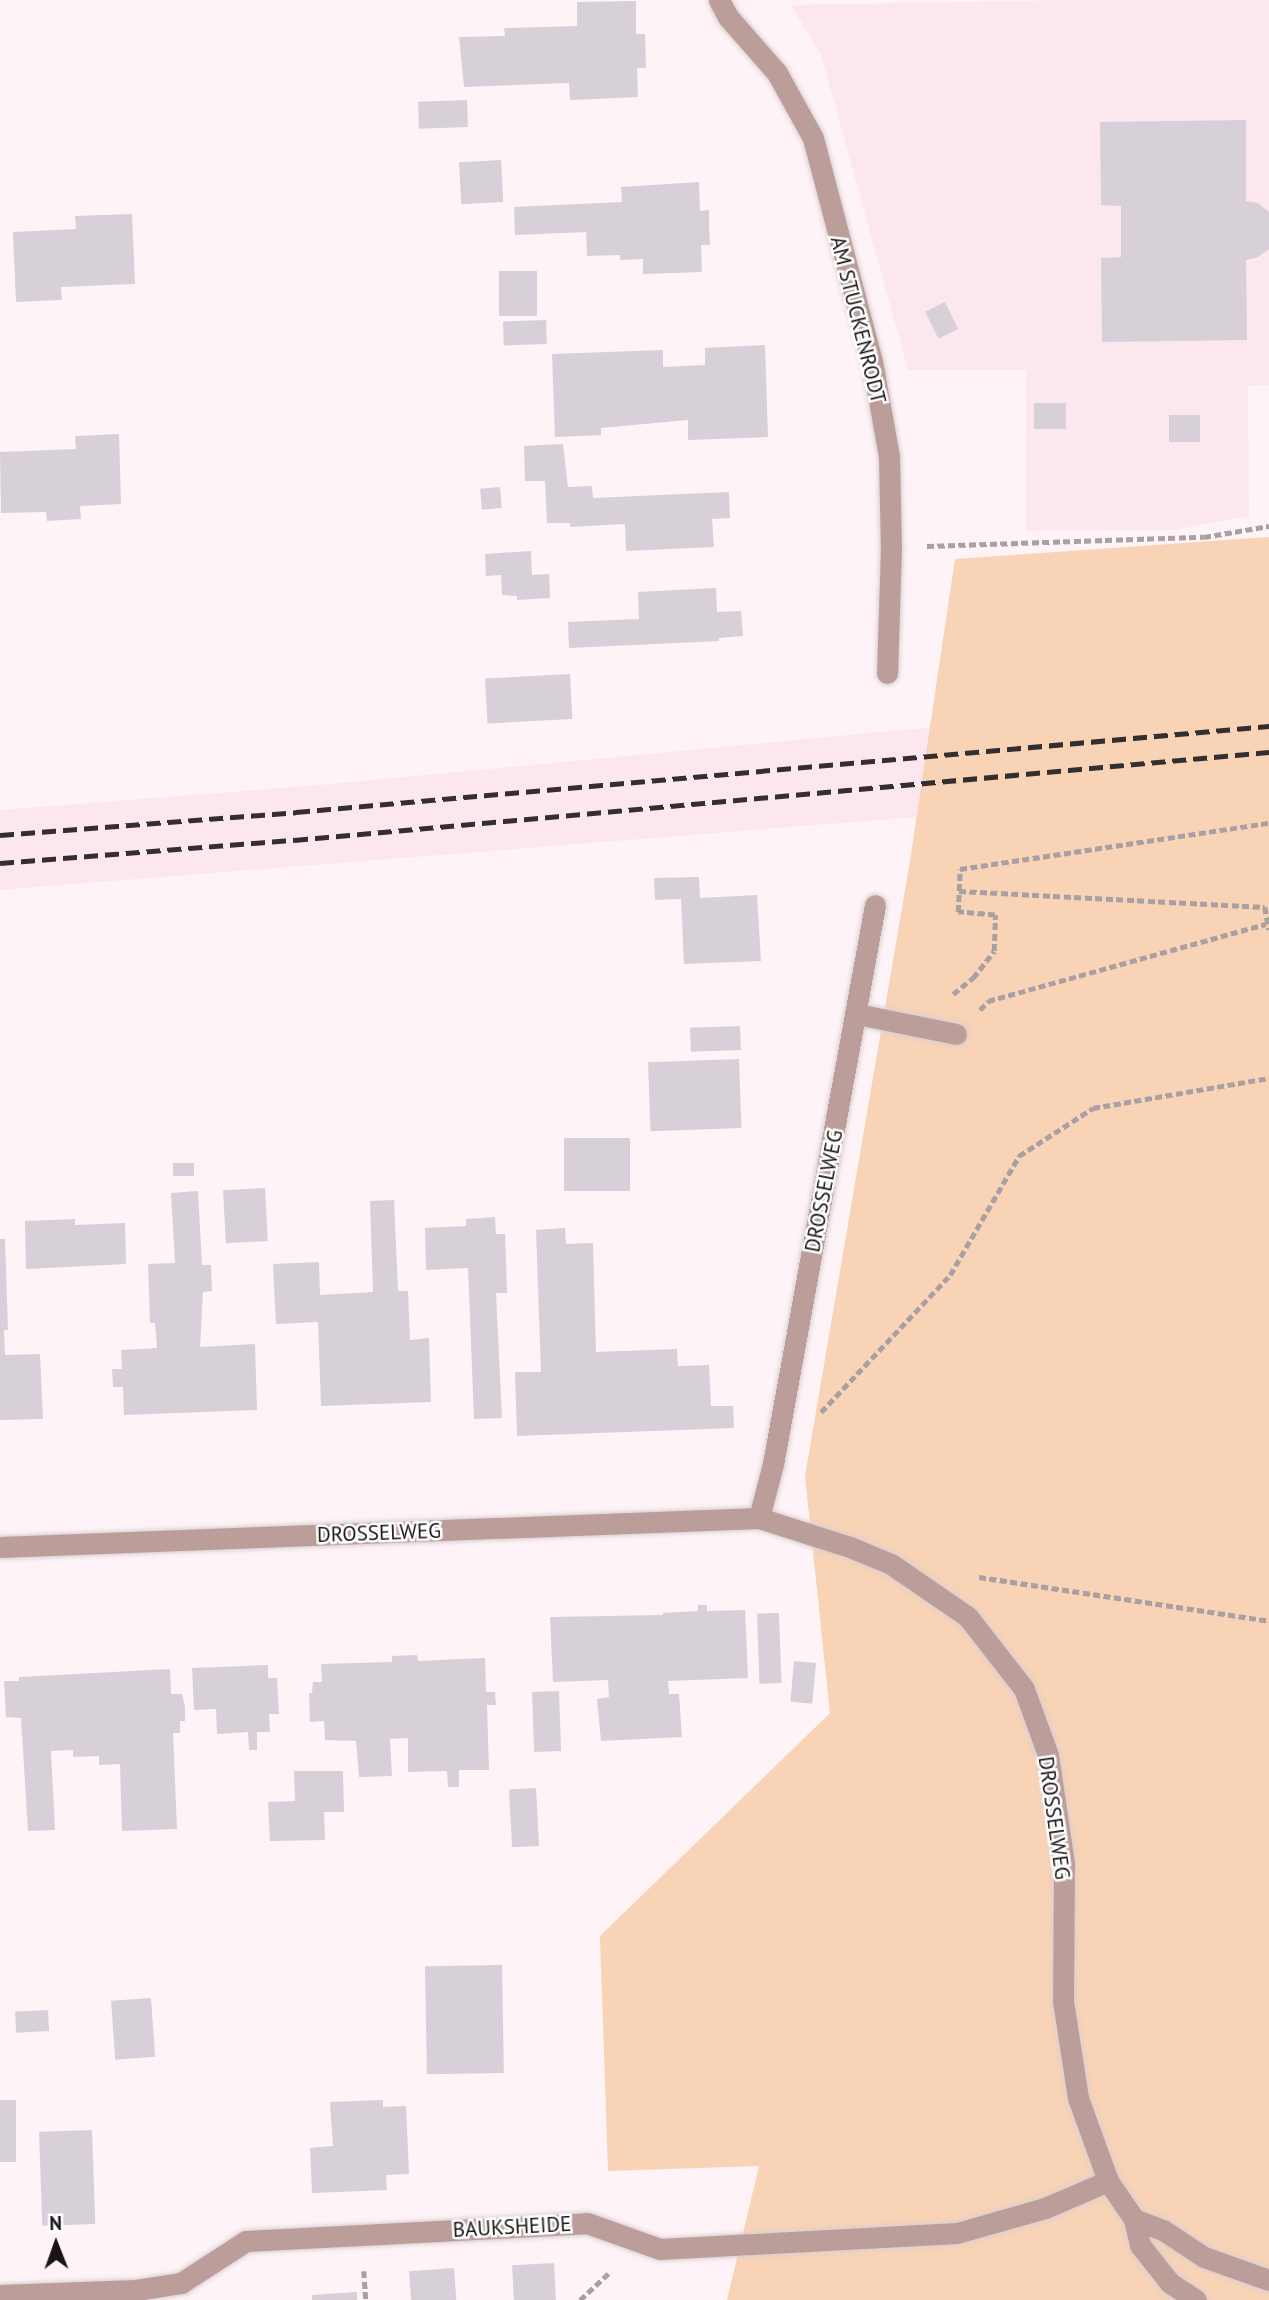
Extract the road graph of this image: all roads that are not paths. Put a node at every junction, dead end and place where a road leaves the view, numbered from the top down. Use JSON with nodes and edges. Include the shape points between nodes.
{"nodes":[{"id":1,"x":719,"y":0,"type":"edge"},
{"id":2,"x":887,"y":673,"type":"dead end"},
{"id":3,"x":875,"y":905,"type":"dead end"},
{"id":4,"x":857,"y":1014,"type":"junction"},
{"id":5,"x":956,"y":1034,"type":"dead end"},
{"id":6,"x":759,"y":1518,"type":"junction"},
{"id":7,"x":0,"y":1547,"type":"edge"},
{"id":8,"x":1108,"y":2181,"type":"junction"},
{"id":9,"x":1134,"y":2219,"type":"junction"},
{"id":10,"x":1269,"y":2280,"type":"edge"},
{"id":11,"x":0,"y":2295,"type":"edge"},
{"id":12,"x":136,"y":2295,"type":"edge"},
{"id":13,"x":1196,"y":2300,"type":"edge"}],
"edges":[{"from":1,"to":2,"type":"street","name":"AM STUCKENRODT","via":[[728,17],[777,73],[813,138],[872,361],[889,456]]},
{"from":3,"to":4,"type":"street","name":"DROSSELWEG"},
{"from":4,"to":5,"type":"street"},
{"from":4,"to":6,"type":"street","name":"DROSSELWEG"},
{"from":6,"to":7,"type":"street","name":"DROSSELWEG"},
{"from":6,"to":8,"type":"street","name":"DROSSELWEG","via":[[891,1564],[968,1617],[1024,1689],[1048,1755],[1064,1864],[1063,2001],[1078,2098]]},
{"from":8,"to":9,"type":"street","name":"DROSSELWEG"},
{"from":8,"to":12,"type":"street","name":"BAUKSHEIDE","via":[[1045,2208],[957,2233],[660,2249],[587,2223],[246,2241],[181,2283]]},
{"from":9,"to":10,"type":"street","via":[[1163,2230],[1204,2257]]},
{"from":9,"to":13,"type":"street","name":"DROSSELWEG","via":[[1140,2245],[1170,2283]]},
{"from":11,"to":12,"type":"street","name":"BAUKSHEIDE"}]}
